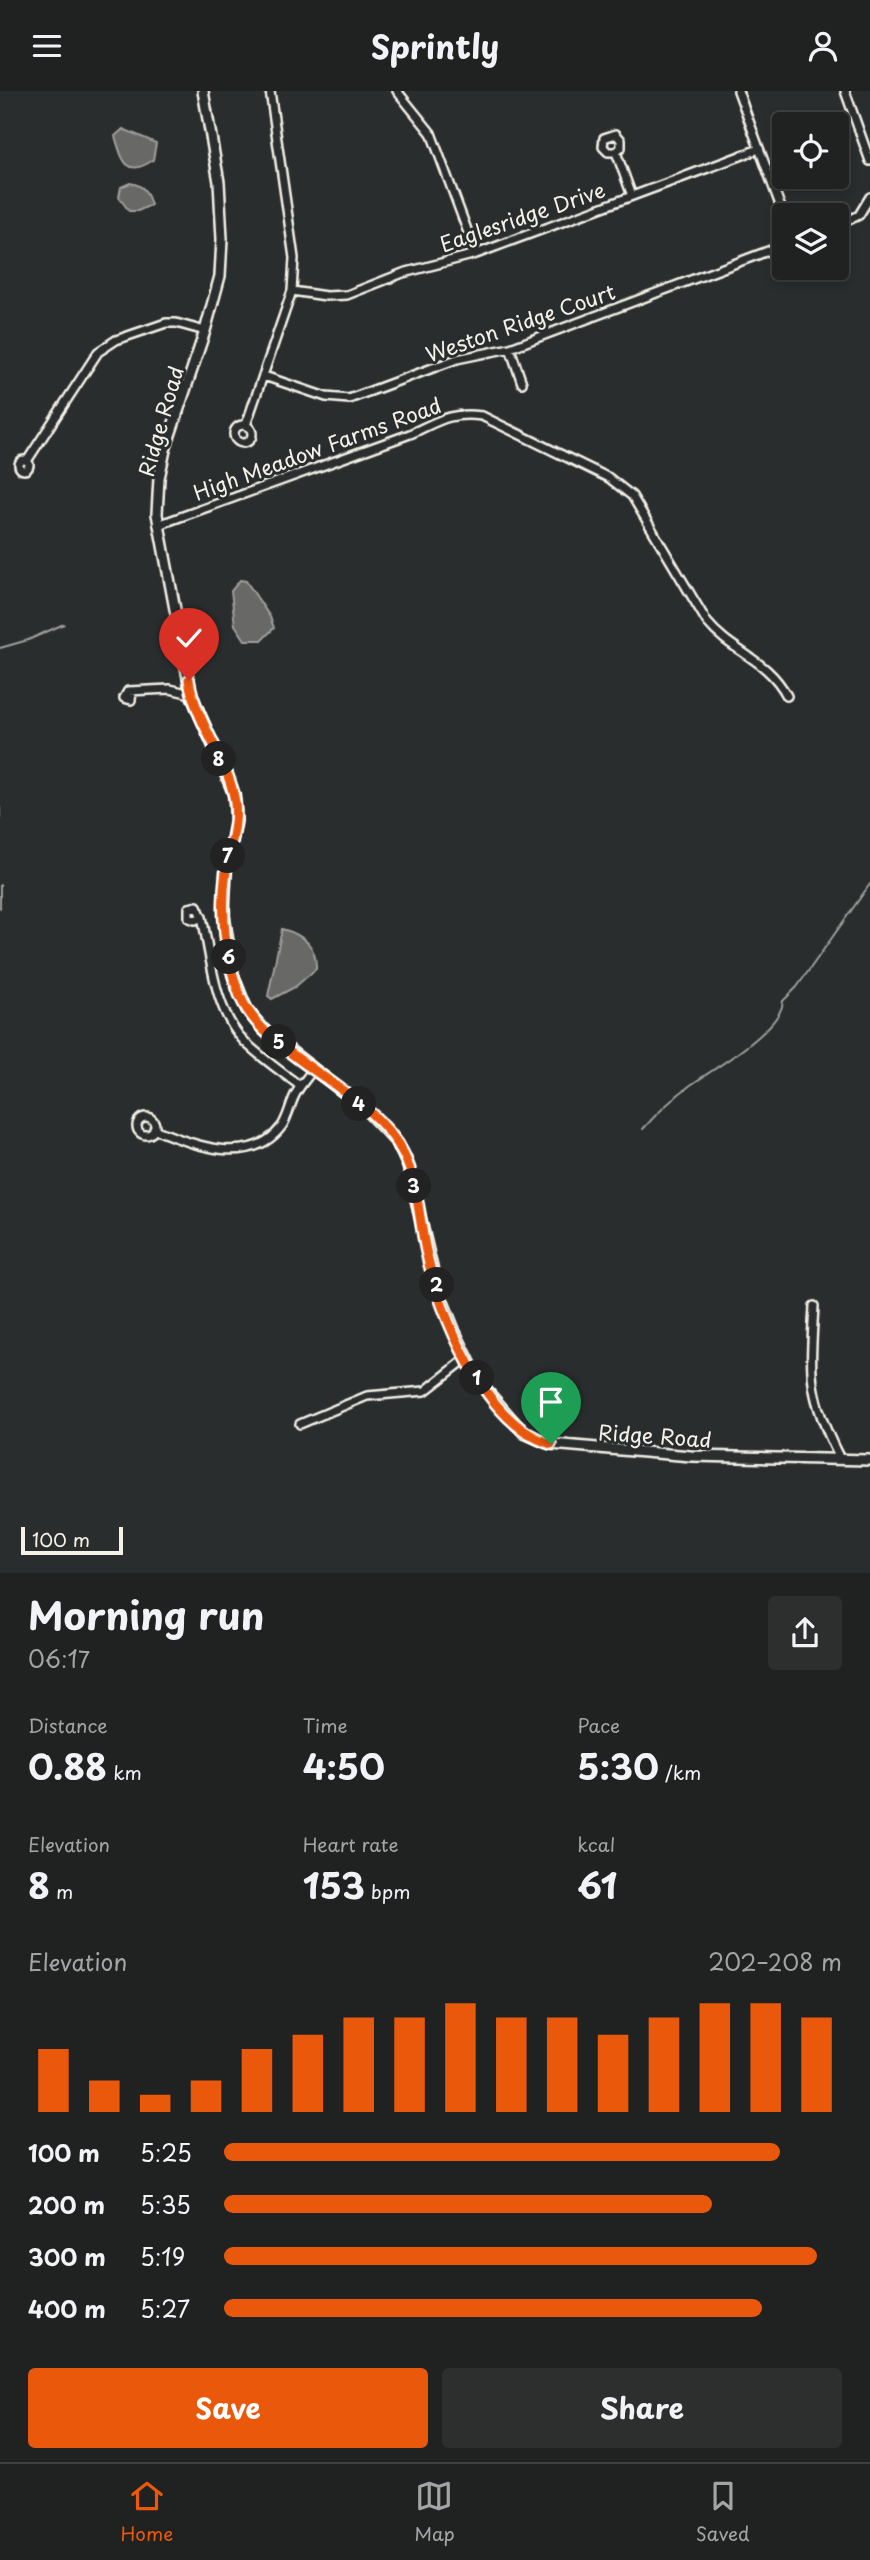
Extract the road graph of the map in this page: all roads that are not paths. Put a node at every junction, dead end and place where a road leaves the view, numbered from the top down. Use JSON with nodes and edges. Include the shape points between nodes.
{"nodes":[{"id":1,"x":203,"y":91,"type":"edge"},
{"id":2,"x":270,"y":91,"type":"edge"},
{"id":3,"x":397,"y":91,"type":"edge"},
{"id":4,"x":738,"y":91,"type":"edge"},
{"id":5,"x":845,"y":91,"type":"edge"},
{"id":6,"x":759,"y":149,"type":"junction"},
{"id":7,"x":616,"y":152,"type":"dead end"},
{"id":8,"x":870,"y":161,"type":"edge"},
{"id":9,"x":632,"y":196,"type":"junction"},
{"id":10,"x":869,"y":202,"type":"edge"},
{"id":11,"x":779,"y":203,"type":"edge"},
{"id":12,"x":849,"y":220,"type":"edge"},
{"id":13,"x":772,"y":250,"type":"edge"},
{"id":14,"x":476,"y":254,"type":"junction"},
{"id":15,"x":292,"y":291,"type":"junction"},
{"id":16,"x":205,"y":331,"type":"junction"},
{"id":17,"x":510,"y":348,"type":"junction"},
{"id":18,"x":264,"y":376,"type":"junction"},
{"id":19,"x":522,"y":383,"type":"dead end"},
{"id":20,"x":246,"y":425,"type":"dead end"},
{"id":21,"x":27,"y":461,"type":"dead end"},
{"id":22,"x":158,"y":525,"type":"junction"},
{"id":23,"x":132,"y":693,"type":"dead end"},
{"id":24,"x":191,"y":694,"type":"junction"},
{"id":25,"x":787,"y":696,"type":"dead end"},
{"id":26,"x":202,"y":918,"type":"dead end"},
{"id":27,"x":314,"y":1068,"type":"junction"},
{"id":28,"x":300,"y":1086,"type":"junction"},
{"id":29,"x":154,"y":1129,"type":"dead end"},
{"id":30,"x":814,"y":1306,"type":"dead end"},
{"id":31,"x":467,"y":1358,"type":"junction"},
{"id":32,"x":300,"y":1424,"type":"dead end"},
{"id":33,"x":839,"y":1457,"type":"junction"},
{"id":34,"x":870,"y":1460,"type":"edge"}],
"edges":[{"from":1,"to":16,"type":"street","name":"Ridge Road","via":[[219,182],[222,239],[218,286]]},
{"from":2,"to":15,"type":"street","via":[[294,258]]},
{"from":3,"to":14,"type":"street","via":[[431,133]]},
{"from":4,"to":6,"type":"street"},
{"from":5,"to":8,"type":"street"},
{"from":6,"to":9,"type":"street","name":"Eaglesridge Drive"},
{"from":6,"to":11,"type":"street"},
{"from":7,"to":9,"type":"street"},
{"from":9,"to":14,"type":"street","name":"Eaglesridge Drive"},
{"from":10,"to":12,"type":"street"},
{"from":13,"to":17,"type":"street","name":"Weston Ridge Court"},
{"from":14,"to":15,"type":"street","name":"Eaglesridge Drive","via":[[403,273],[347,295]]},
{"from":15,"to":18,"type":"street"},
{"from":16,"to":21,"type":"street","via":[[166,323],[106,345],[92,359]]},
{"from":16,"to":22,"type":"street","name":"Ridge Road","via":[[164,450]]},
{"from":17,"to":18,"type":"street","name":"Weston Ridge Court","via":[[457,359],[349,399],[326,397]]},
{"from":17,"to":19,"type":"street"},
{"from":18,"to":20,"type":"street"},
{"from":22,"to":24,"type":"street","name":"Ridge Road"},
{"from":22,"to":25,"type":"street","name":"High Meadow Farms Road","via":[[410,434],[440,418],[482,416],[609,478],[632,496],[707,622],[767,667]]},
{"from":23,"to":24,"type":"street","via":[[159,689]]},
{"from":24,"to":27,"type":"street","name":"Ridge Road","via":[[234,794],[236,821],[223,893],[233,975],[255,1021]]},
{"from":26,"to":28,"type":"street","via":[[222,1006],[233,1026],[254,1050]]},
{"from":27,"to":28,"type":"street"},
{"from":27,"to":31,"type":"street","name":"Ridge Road","via":[[389,1132],[403,1153],[436,1284]]},
{"from":28,"to":29,"type":"street","via":[[281,1127],[249,1146],[209,1149]]},
{"from":30,"to":33,"type":"street","via":[[811,1390]]},
{"from":31,"to":32,"type":"street","via":[[425,1391],[358,1399]]},
{"from":31,"to":33,"type":"street","name":"Ridge Road","via":[[480,1383],[513,1424],[551,1444],[743,1458]]},
{"from":33,"to":34,"type":"street","name":"Ridge Road"}]}
